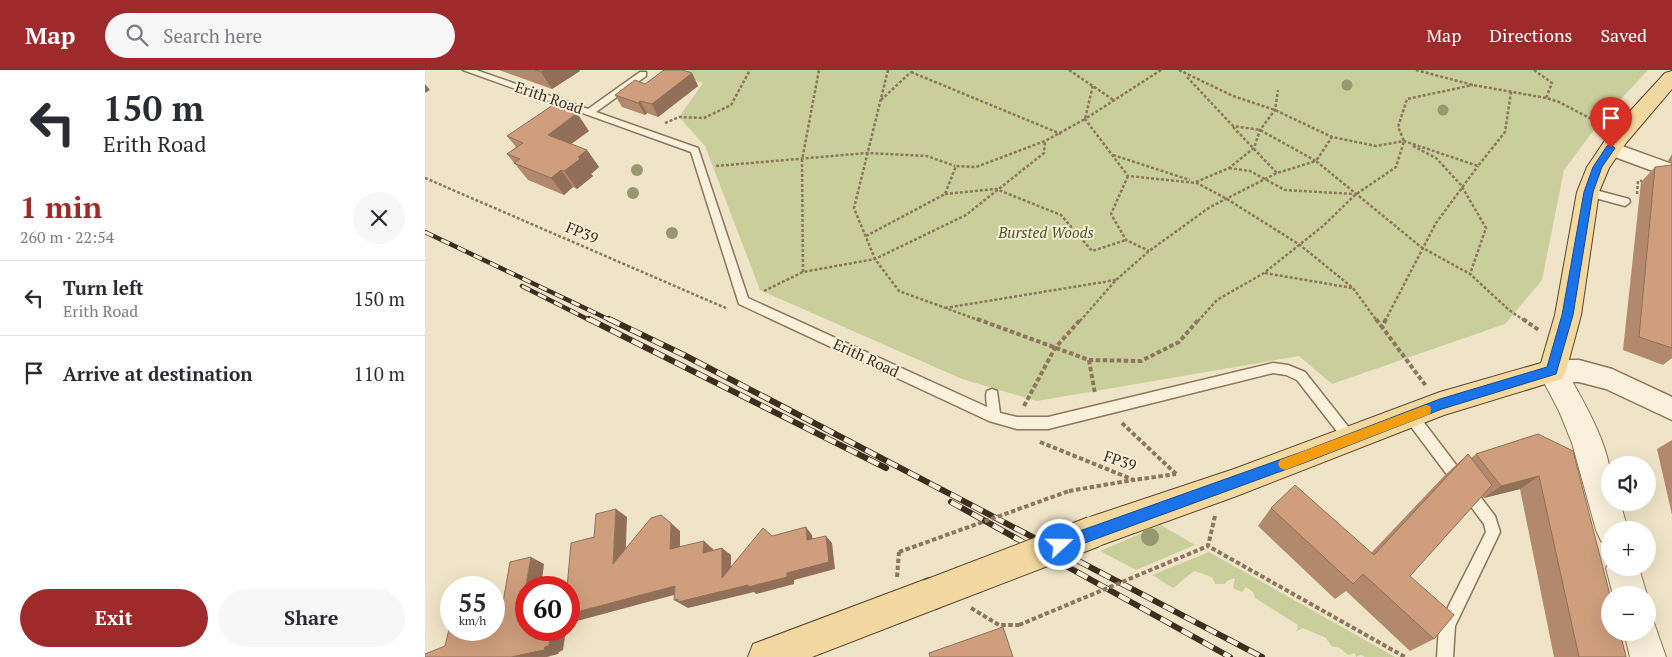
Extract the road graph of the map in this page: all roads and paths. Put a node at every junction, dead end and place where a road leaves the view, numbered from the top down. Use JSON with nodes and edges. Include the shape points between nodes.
{"nodes":[{"id":1,"x":467,"y":70,"type":"edge"},
{"id":2,"x":749,"y":70,"type":"edge"},
{"id":3,"x":819,"y":70,"type":"edge"},
{"id":4,"x":889,"y":70,"type":"edge"},
{"id":5,"x":1069,"y":70,"type":"edge"},
{"id":6,"x":1161,"y":70,"type":"edge"},
{"id":7,"x":1179,"y":70,"type":"edge"},
{"id":8,"x":1416,"y":70,"type":"edge"},
{"id":9,"x":1533,"y":70,"type":"edge"},
{"id":10,"x":912,"y":71,"type":"edge"},
{"id":11,"x":643,"y":74,"type":"dead end"},
{"id":12,"x":1185,"y":74,"type":"junction"},
{"id":13,"x":1672,"y":77,"type":"edge"},
{"id":14,"x":1093,"y":85,"type":"junction"},
{"id":15,"x":1473,"y":85,"type":"junction"},
{"id":16,"x":1278,"y":90,"type":"dead end"},
{"id":17,"x":1511,"y":92,"type":"junction"},
{"id":18,"x":1546,"y":98,"type":"junction"},
{"id":19,"x":880,"y":100,"type":"junction"},
{"id":20,"x":1115,"y":101,"type":"junction"},
{"id":21,"x":1275,"y":110,"type":"junction"},
{"id":22,"x":590,"y":112,"type":"junction"},
{"id":23,"x":1085,"y":119,"type":"junction"},
{"id":24,"x":1233,"y":126,"type":"junction"},
{"id":25,"x":1260,"y":130,"type":"junction"},
{"id":26,"x":646,"y":132,"type":"junction"},
{"id":27,"x":1061,"y":134,"type":"junction"},
{"id":28,"x":1332,"y":137,"type":"junction"},
{"id":29,"x":1045,"y":141,"type":"junction"},
{"id":30,"x":1404,"y":141,"type":"junction"},
{"id":31,"x":1615,"y":143,"type":"junction"},
{"id":32,"x":1254,"y":148,"type":"junction"},
{"id":33,"x":867,"y":153,"type":"junction"},
{"id":34,"x":1112,"y":155,"type":"junction"},
{"id":35,"x":802,"y":160,"type":"junction"},
{"id":36,"x":1316,"y":161,"type":"junction"},
{"id":37,"x":956,"y":166,"type":"junction"},
{"id":38,"x":1478,"y":166,"type":"junction"},
{"id":39,"x":701,"y":168,"type":"junction"},
{"id":40,"x":1229,"y":168,"type":"junction"},
{"id":41,"x":1672,"y":171,"type":"edge"},
{"id":42,"x":1277,"y":173,"type":"junction"},
{"id":43,"x":1128,"y":176,"type":"junction"},
{"id":44,"x":425,"y":178,"type":"edge"},
{"id":45,"x":1264,"y":180,"type":"junction"},
{"id":46,"x":1197,"y":183,"type":"junction"},
{"id":47,"x":1461,"y":185,"type":"junction"},
{"id":48,"x":996,"y":190,"type":"junction"},
{"id":49,"x":1588,"y":192,"type":"junction"},
{"id":50,"x":945,"y":194,"type":"junction"},
{"id":51,"x":1355,"y":194,"type":"junction"},
{"id":52,"x":1227,"y":199,"type":"junction"},
{"id":53,"x":1625,"y":202,"type":"dead end"},
{"id":54,"x":865,"y":236,"type":"junction"},
{"id":55,"x":1126,"y":240,"type":"junction"},
{"id":56,"x":1299,"y":245,"type":"junction"},
{"id":57,"x":1421,"y":247,"type":"junction"},
{"id":58,"x":1149,"y":251,"type":"junction"},
{"id":59,"x":875,"y":260,"type":"junction"},
{"id":60,"x":803,"y":272,"type":"junction"},
{"id":61,"x":1264,"y":273,"type":"junction"},
{"id":62,"x":1470,"y":274,"type":"junction"},
{"id":63,"x":1116,"y":280,"type":"junction"},
{"id":64,"x":1353,"y":288,"type":"junction"},
{"id":65,"x":743,"y":302,"type":"junction"},
{"id":66,"x":944,"y":308,"type":"junction"},
{"id":67,"x":1382,"y":327,"type":"junction"},
{"id":68,"x":1055,"y":348,"type":"junction"},
{"id":69,"x":1557,"y":358,"type":"junction"},
{"id":70,"x":992,"y":395,"type":"dead end"},
{"id":71,"x":1440,"y":404,"type":"junction"},
{"id":72,"x":1672,"y":409,"type":"edge"},
{"id":73,"x":1411,"y":416,"type":"junction"},
{"id":74,"x":994,"y":417,"type":"junction"},
{"id":75,"x":1017,"y":423,"type":"junction"},
{"id":76,"x":1351,"y":439,"type":"junction"},
{"id":77,"x":1038,"y":442,"type":"dead end"},
{"id":78,"x":1185,"y":472,"type":"dead end"},
{"id":79,"x":1134,"y":480,"type":"junction"},
{"id":80,"x":1609,"y":521,"type":"edge"},
{"id":81,"x":899,"y":552,"type":"dead end"},
{"id":82,"x":936,"y":592,"type":"junction"},
{"id":83,"x":1644,"y":641,"type":"edge"},
{"id":84,"x":765,"y":657,"type":"edge"},
{"id":85,"x":1405,"y":657,"type":"edge"},
{"id":86,"x":1445,"y":657,"type":"edge"},
{"id":87,"x":1648,"y":657,"type":"edge"}],
"edges":[{"from":1,"to":22,"type":"lane","name":"Erith Road"},
{"from":2,"to":26,"type":"path","via":[[731,105],[704,118],[679,117]]},
{"from":3,"to":35,"type":"path"},
{"from":4,"to":19,"type":"path"},
{"from":5,"to":14,"type":"path"},
{"from":6,"to":20,"type":"path"},
{"from":7,"to":12,"type":"path"},
{"from":8,"to":15,"type":"path"},
{"from":9,"to":18,"type":"path","via":[[1552,83]]},
{"from":10,"to":19,"type":"path"},
{"from":10,"to":27,"type":"path"},
{"from":11,"to":22,"type":"lane"},
{"from":12,"to":21,"type":"path","via":[[1233,96]]},
{"from":12,"to":24,"type":"path"},
{"from":13,"to":31,"type":"main road"},
{"from":14,"to":20,"type":"path"},
{"from":14,"to":23,"type":"path"},
{"from":15,"to":17,"type":"path"},
{"from":15,"to":30,"type":"path","via":[[1407,99],[1398,127]]},
{"from":16,"to":21,"type":"path"},
{"from":17,"to":18,"type":"path"},
{"from":17,"to":38,"type":"path","via":[[1505,132]]},
{"from":18,"to":31,"type":"path","via":[[1599,123],[1601,130]]},
{"from":19,"to":33,"type":"path"},
{"from":20,"to":23,"type":"path"},
{"from":21,"to":25,"type":"path"},
{"from":21,"to":28,"type":"path"},
{"from":22,"to":26,"type":"lane","name":"Erith Road"},
{"from":23,"to":27,"type":"path"},
{"from":23,"to":34,"type":"path"},
{"from":24,"to":25,"type":"path"},
{"from":24,"to":32,"type":"path"},
{"from":25,"to":32,"type":"path"},
{"from":25,"to":36,"type":"path"},
{"from":26,"to":39,"type":"lane","name":"Erith Road","via":[[695,150]]},
{"from":27,"to":29,"type":"path"},
{"from":28,"to":30,"type":"path","via":[[1376,146]]},
{"from":28,"to":36,"type":"path"},
{"from":29,"to":37,"type":"path","via":[[976,167]]},
{"from":29,"to":48,"type":"path","via":[[1044,152]]},
{"from":30,"to":38,"type":"path"},
{"from":30,"to":47,"type":"path","via":[[1435,158]]},
{"from":30,"to":51,"type":"path","via":[[1396,167]]},
{"from":31,"to":41,"type":"street"},
{"from":31,"to":49,"type":"main road","via":[[1598,167]]},
{"from":32,"to":40,"type":"path"},
{"from":32,"to":42,"type":"path"},
{"from":33,"to":35,"type":"path"},
{"from":33,"to":37,"type":"path","via":[[927,156]]},
{"from":33,"to":54,"type":"path","via":[[854,208]]},
{"from":34,"to":43,"type":"path"},
{"from":34,"to":46,"type":"path"},
{"from":35,"to":39,"type":"path"},
{"from":35,"to":60,"type":"path"},
{"from":36,"to":42,"type":"path"},
{"from":36,"to":51,"type":"path"},
{"from":37,"to":50,"type":"path"},
{"from":38,"to":47,"type":"path"},
{"from":39,"to":65,"type":"lane","name":"Erith Road"},
{"from":40,"to":45,"type":"path","via":[[1250,171]]},
{"from":40,"to":46,"type":"path"},
{"from":42,"to":45,"type":"path"},
{"from":43,"to":46,"type":"path"},
{"from":43,"to":55,"type":"path","via":[[1111,214]]},
{"from":44,"to":65,"type":"path","name":"FP39","via":[[730,310]]},
{"from":45,"to":51,"type":"path","via":[[1285,190]]},
{"from":45,"to":52,"type":"path"},
{"from":46,"to":52,"type":"path"},
{"from":47,"to":57,"type":"path"},
{"from":47,"to":62,"type":"path","via":[[1486,228]]},
{"from":48,"to":50,"type":"path"},
{"from":48,"to":55,"type":"path","via":[[1061,215],[1093,251]]},
{"from":48,"to":59,"type":"path","via":[[966,216]]},
{"from":49,"to":53,"type":"lane"},
{"from":49,"to":69,"type":"main road"},
{"from":50,"to":54,"type":"path"},
{"from":51,"to":56,"type":"path"},
{"from":51,"to":57,"type":"path"},
{"from":52,"to":56,"type":"path"},
{"from":52,"to":58,"type":"path","via":[[1210,207]]},
{"from":54,"to":59,"type":"path"},
{"from":55,"to":58,"type":"path"},
{"from":56,"to":61,"type":"path"},
{"from":56,"to":64,"type":"path"},
{"from":57,"to":62,"type":"path"},
{"from":57,"to":67,"type":"path"},
{"from":58,"to":63,"type":"path"},
{"from":59,"to":60,"type":"path"},
{"from":59,"to":66,"type":"path","via":[[899,291]]},
{"from":60,"to":65,"type":"path"},
{"from":61,"to":64,"type":"path"},
{"from":61,"to":68,"type":"path","via":[[1217,300],[1179,342],[1141,361],[1089,360]]},
{"from":62,"to":69,"type":"path"},
{"from":63,"to":66,"type":"path"},
{"from":63,"to":68,"type":"path"},
{"from":64,"to":67,"type":"path"},
{"from":65,"to":74,"type":"lane","name":"Erith Road"},
{"from":66,"to":68,"type":"path"},
{"from":67,"to":71,"type":"path"},
{"from":68,"to":75,"type":"path"},
{"from":69,"to":71,"type":"main road"},
{"from":69,"to":72,"type":"street","via":[[1579,371],[1612,380]]},
{"from":69,"to":80,"type":"street","via":[[1587,443]]},
{"from":70,"to":74,"type":"lane"},
{"from":71,"to":73,"type":"main road"},
{"from":73,"to":76,"type":"main road"},
{"from":73,"to":86,"type":"lane","via":[[1490,521],[1493,532],[1447,625]]},
{"from":74,"to":75,"type":"lane","name":"Erith Road"},
{"from":75,"to":76,"type":"lane","name":"Erith Road","via":[[1048,423],[1273,368],[1301,376]]},
{"from":76,"to":82,"type":"main road","bridge":true},
{"from":77,"to":79,"type":"path","name":"FP39"},
{"from":78,"to":79,"type":"path","name":"FP39"},
{"from":79,"to":81,"type":"path","bridge":true,"via":[[1069,491]]},
{"from":82,"to":84,"type":"main road"},
{"from":82,"to":85,"type":"path","bridge":true,"via":[[997,625],[1010,627],[1208,546]]},
{"from":83,"to":87,"type":"street"}]}
